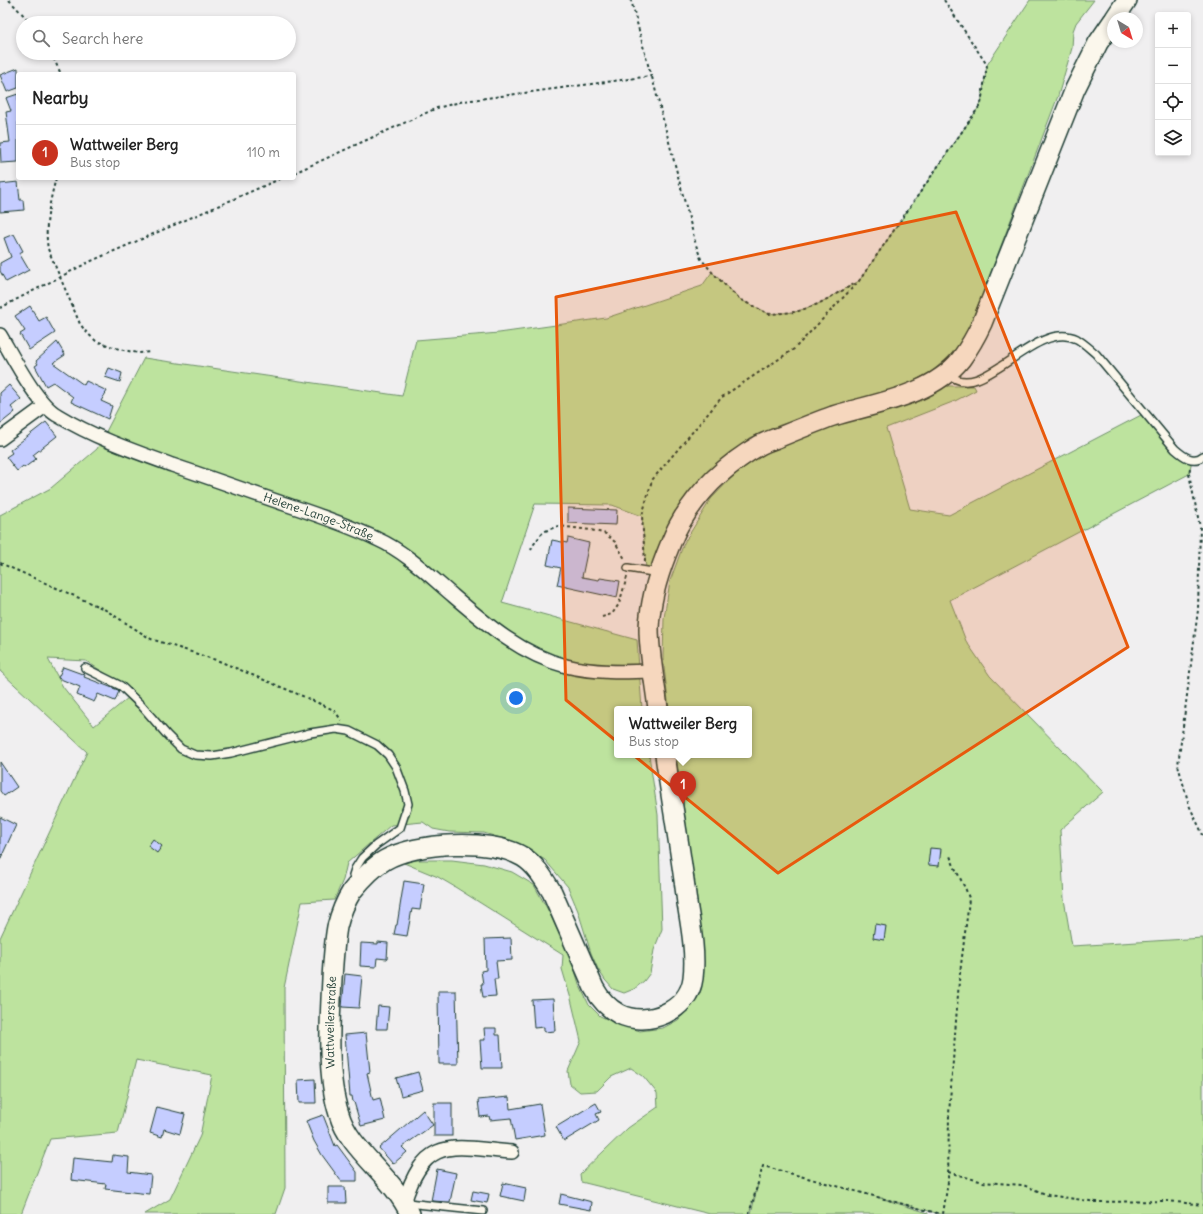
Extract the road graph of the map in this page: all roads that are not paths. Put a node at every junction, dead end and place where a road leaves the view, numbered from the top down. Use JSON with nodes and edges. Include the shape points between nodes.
{"nodes":[{"id":1,"x":1127,"y":0,"type":"edge"},
{"id":2,"x":1119,"y":12,"type":"edge"},
{"id":3,"x":1107,"y":30,"type":"edge"},
{"id":4,"x":0,"y":335,"type":"edge"},
{"id":5,"x":947,"y":372,"type":"junction"},
{"id":6,"x":45,"y":406,"type":"junction"},
{"id":7,"x":0,"y":439,"type":"edge"},
{"id":8,"x":1203,"y":456,"type":"edge"},
{"id":9,"x":628,"y":568,"type":"road end"},
{"id":10,"x":653,"y":572,"type":"junction"},
{"id":11,"x":85,"y":668,"type":"dead end"},
{"id":12,"x":653,"y":671,"type":"junction"},
{"id":13,"x":658,"y":706,"type":"edge"},
{"id":14,"x":665,"y":758,"type":"edge"},
{"id":15,"x":360,"y":882,"type":"junction"},
{"id":16,"x":512,"y":1152,"type":"dead end"},
{"id":17,"x":407,"y":1208,"type":"edge"},
{"id":18,"x":483,"y":1211,"type":"dead end"}],
"edges":[{"from":1,"to":2,"type":"street"},
{"from":3,"to":5,"type":"street","via":[[1075,89],[982,323],[972,344]]},
{"from":4,"to":6,"type":"street","name":"Helene-Lange-Straße"},
{"from":5,"to":8,"type":"lane","via":[[958,380],[967,382],[990,373],[1046,338],[1066,336],[1076,339],[1096,354],[1175,449],[1192,460]]},
{"from":5,"to":10,"type":"street","via":[[919,390],[832,417],[761,445],[733,463],[715,478],[689,509]]},
{"from":6,"to":7,"type":"street"},
{"from":6,"to":12,"type":"street","name":"Helene-Lange-Straße","via":[[99,438],[319,516],[379,540],[414,563],[493,629],[530,653],[582,669]]},
{"from":9,"to":10,"type":"lane"},
{"from":10,"to":12,"type":"street","via":[[654,594],[649,627]]},
{"from":11,"to":15,"type":"lane","via":[[121,686],[181,749],[195,755],[230,753],[336,729],[349,731],[377,745],[396,767],[408,804],[400,828],[376,845],[355,869],[353,875]]},
{"from":12,"to":13,"type":"street"},
{"from":14,"to":15,"type":"street","name":"Wattweilerstraße","via":[[689,917],[693,979],[685,998],[668,1012],[656,1017],[644,1019],[620,1015],[601,999],[588,977],[552,892],[535,867],[523,857],[484,845],[446,845],[414,850],[384,860]]},
{"from":15,"to":17,"type":"street","name":"Wattweilerstraße","via":[[345,904],[337,928],[330,1016],[332,1081],[339,1114],[348,1133],[360,1152],[392,1187]]},
{"from":16,"to":17,"type":"street","via":[[455,1147],[434,1152],[425,1160],[409,1185]]},
{"from":17,"to":18,"type":"lane"}]}
